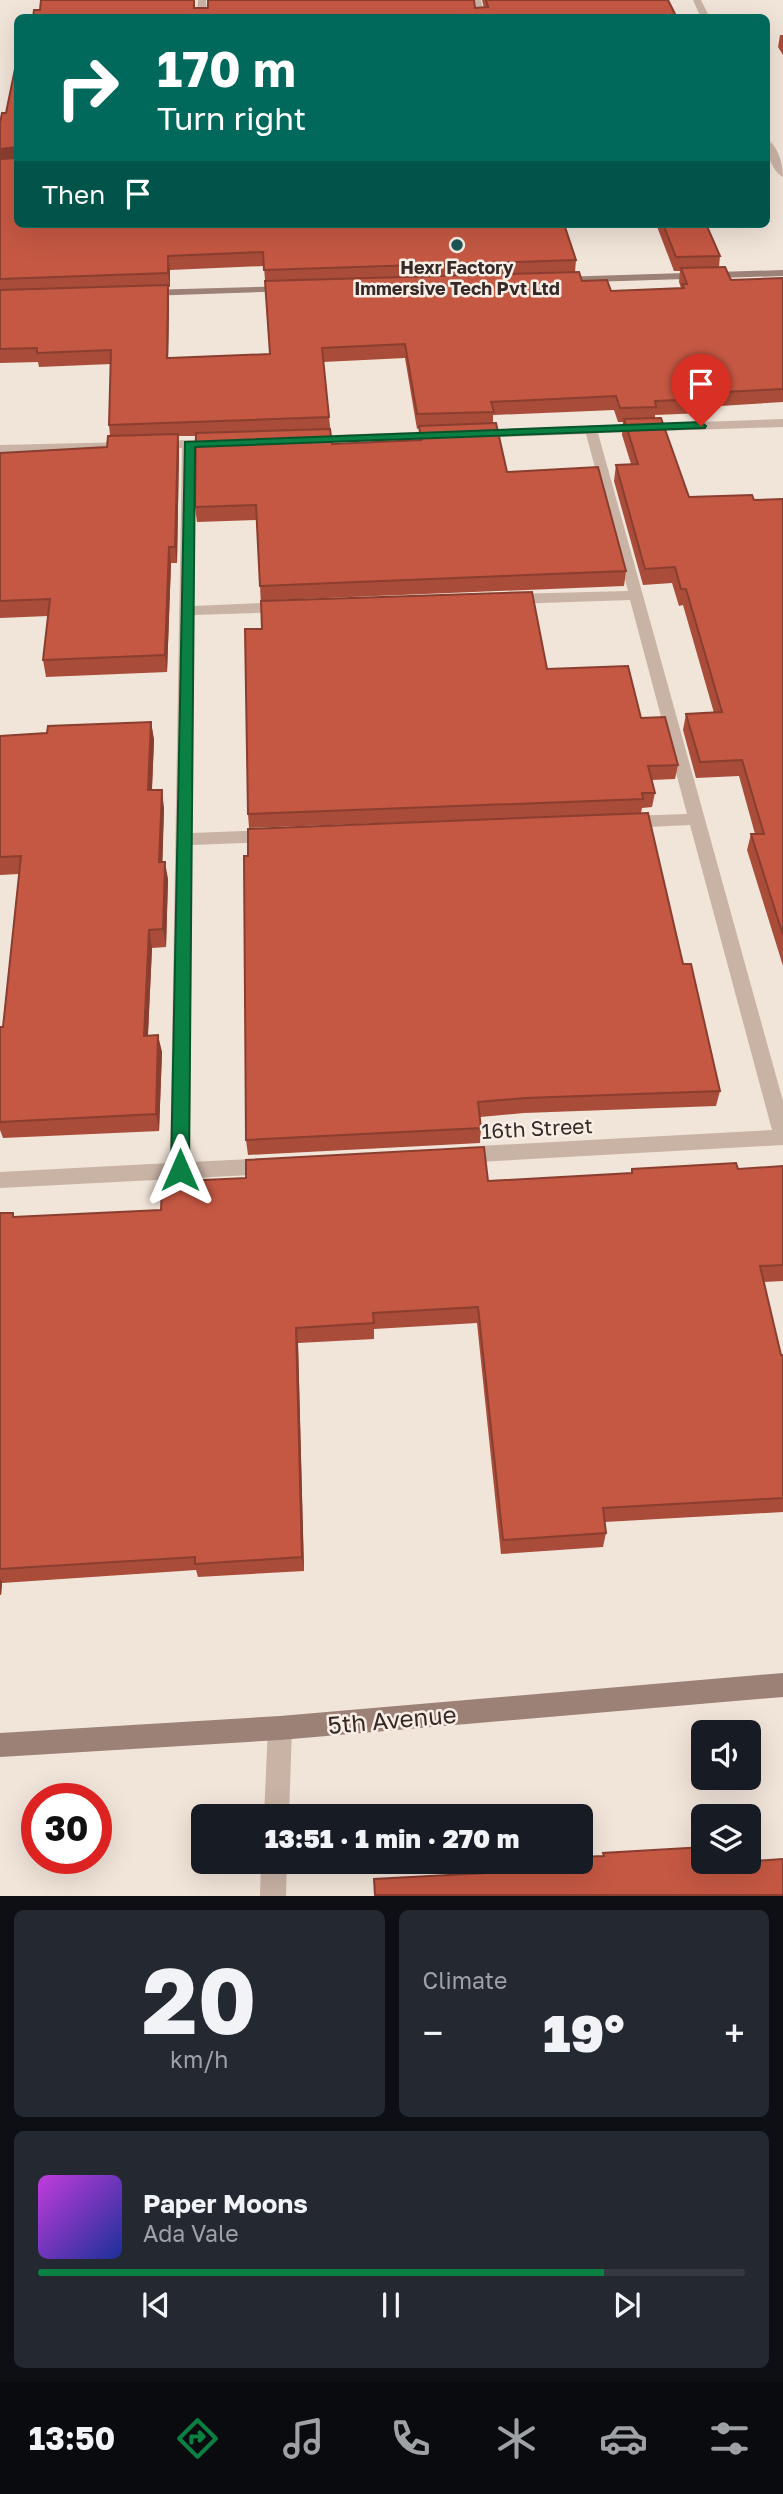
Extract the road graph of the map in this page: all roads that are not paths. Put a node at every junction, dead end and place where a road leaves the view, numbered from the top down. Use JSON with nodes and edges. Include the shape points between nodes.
{"nodes":[{"id":1,"x":770,"y":147,"type":"edge"},
{"id":2,"x":783,"y":174,"type":"edge"},
{"id":3,"x":783,"y":273,"type":"edge"},
{"id":4,"x":545,"y":281,"type":"edge"},
{"id":5,"x":308,"y":288,"type":"edge"},
{"id":6,"x":140,"y":293,"type":"edge"},
{"id":7,"x":783,"y":423,"type":"edge"},
{"id":8,"x":591,"y":430,"type":"junction"},
{"id":9,"x":300,"y":440,"type":"edge"},
{"id":10,"x":230,"y":443,"type":"edge"},
{"id":11,"x":189,"y":444,"type":"junction"},
{"id":12,"x":0,"y":449,"type":"edge"},
{"id":13,"x":636,"y":595,"type":"junction"},
{"id":14,"x":500,"y":600,"type":"edge"},
{"id":15,"x":296,"y":607,"type":"edge"},
{"id":16,"x":187,"y":611,"type":"junction"},
{"id":17,"x":697,"y":819,"type":"junction"},
{"id":18,"x":613,"y":822,"type":"edge"},
{"id":19,"x":295,"y":835,"type":"edge"},
{"id":20,"x":184,"y":839,"type":"junction"},
{"id":21,"x":783,"y":1136,"type":"edge"},
{"id":22,"x":441,"y":1156,"type":"edge"},
{"id":23,"x":290,"y":1165,"type":"edge"},
{"id":24,"x":180,"y":1170,"type":"junction"},
{"id":25,"x":0,"y":1180,"type":"edge"},
{"id":26,"x":783,"y":1685,"type":"edge"},
{"id":27,"x":281,"y":1728,"type":"junction"},
{"id":28,"x":0,"y":1745,"type":"edge"},
{"id":29,"x":277,"y":1804,"type":"edge"},
{"id":30,"x":274,"y":1874,"type":"edge"},
{"id":31,"x":273,"y":1895,"type":"edge"}],
"edges":[{"from":1,"to":2,"type":"street"},
{"from":3,"to":4,"type":"street"},
{"from":5,"to":6,"type":"street"},
{"from":7,"to":8,"type":"street"},
{"from":8,"to":9,"type":"street"},
{"from":8,"to":13,"type":"street"},
{"from":10,"to":11,"type":"street"},
{"from":11,"to":12,"type":"street"},
{"from":11,"to":16,"type":"street"},
{"from":13,"to":14,"type":"street"},
{"from":13,"to":17,"type":"street"},
{"from":15,"to":16,"type":"street"},
{"from":16,"to":20,"type":"street"},
{"from":17,"to":18,"type":"street"},
{"from":17,"to":21,"type":"street"},
{"from":19,"to":20,"type":"street"},
{"from":20,"to":24,"type":"street"},
{"from":21,"to":22,"type":"street","name":"16th Street"},
{"from":23,"to":24,"type":"street"},
{"from":24,"to":25,"type":"street"},
{"from":26,"to":27,"type":"street","name":"5th Avenue"},
{"from":27,"to":28,"type":"street","name":"5th Avenue"},
{"from":27,"to":29,"type":"street"},
{"from":30,"to":31,"type":"street"}]}
